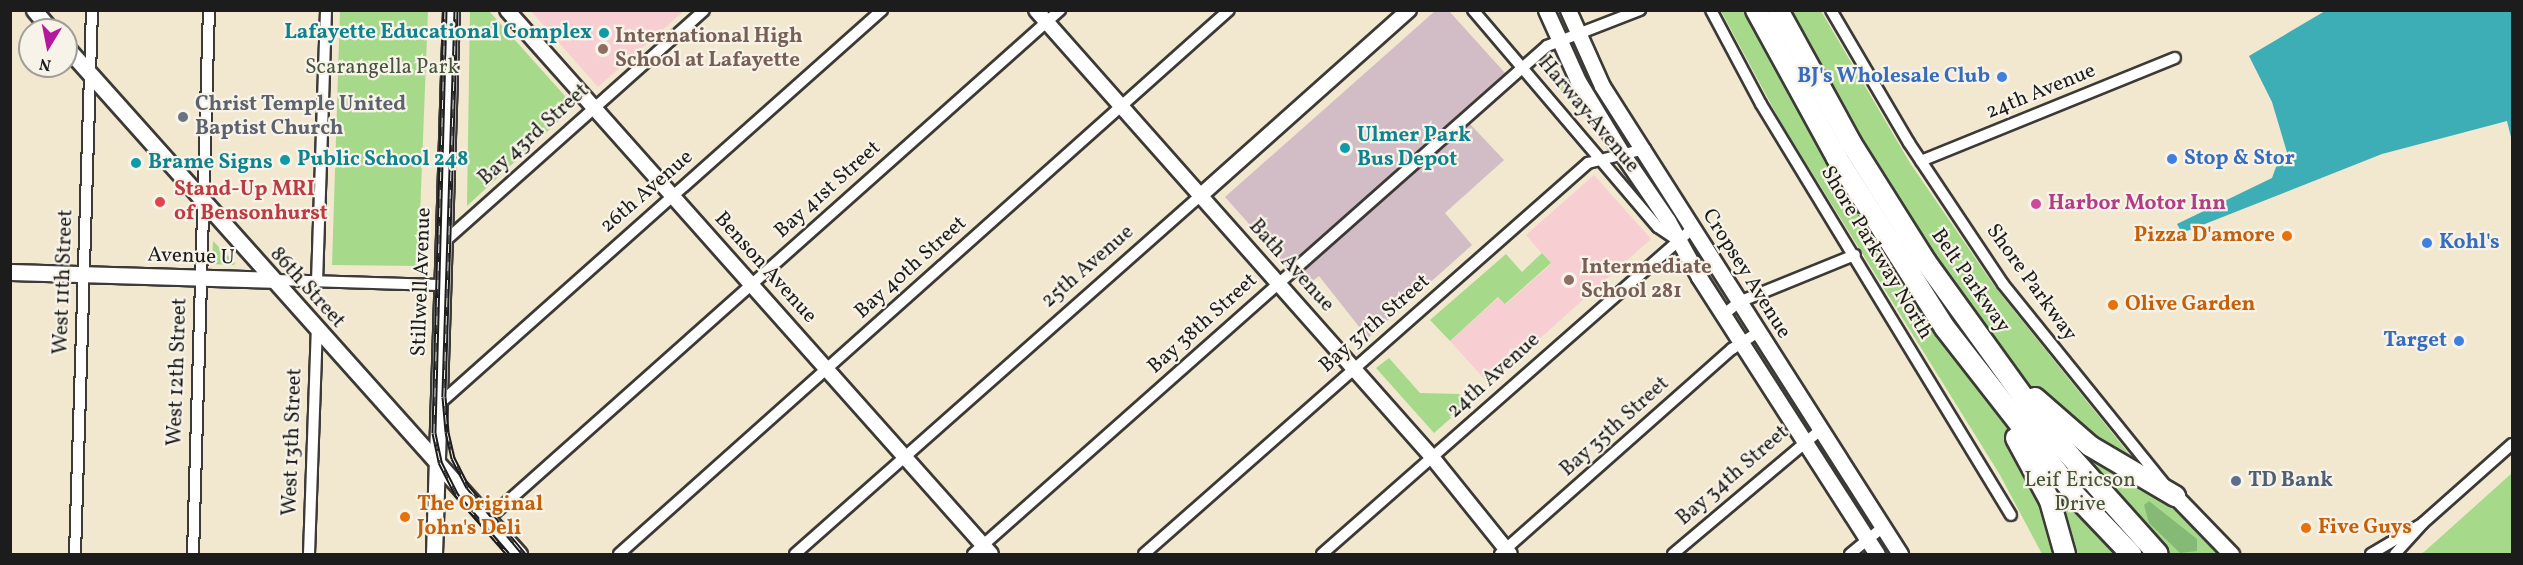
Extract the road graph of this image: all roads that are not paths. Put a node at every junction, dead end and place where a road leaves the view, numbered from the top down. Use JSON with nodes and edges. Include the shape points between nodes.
{"nodes":[{"id":1,"x":92,"y":10,"type":"edge"},
{"id":2,"x":209,"y":10,"type":"edge"},
{"id":3,"x":326,"y":10,"type":"edge"},
{"id":4,"x":451,"y":10,"type":"edge"},
{"id":5,"x":507,"y":10,"type":"edge"},
{"id":6,"x":704,"y":10,"type":"edge"},
{"id":7,"x":882,"y":10,"type":"edge"},
{"id":8,"x":1036,"y":10,"type":"edge"},
{"id":9,"x":1060,"y":10,"type":"edge"},
{"id":10,"x":1228,"y":10,"type":"edge"},
{"id":11,"x":1409,"y":10,"type":"edge"},
{"id":12,"x":1473,"y":10,"type":"edge"},
{"id":13,"x":1546,"y":10,"type":"edge"},
{"id":14,"x":1568,"y":10,"type":"edge"},
{"id":15,"x":1640,"y":10,"type":"edge"},
{"id":16,"x":1711,"y":10,"type":"edge"},
{"id":17,"x":1756,"y":10,"type":"edge"},
{"id":18,"x":1778,"y":10,"type":"edge"},
{"id":19,"x":1832,"y":10,"type":"edge"},
{"id":20,"x":1046,"y":22,"type":"junction"},
{"id":21,"x":1578,"y":35,"type":"junction"},
{"id":22,"x":1558,"y":42,"type":"junction"},
{"id":23,"x":2175,"y":58,"type":"dead end"},
{"id":24,"x":78,"y":60,"type":"edge"},
{"id":25,"x":1524,"y":68,"type":"junction"},
{"id":26,"x":90,"y":74,"type":"junction"},
{"id":27,"x":1122,"y":107,"type":"junction"},
{"id":28,"x":595,"y":108,"type":"junction"},
{"id":29,"x":1645,"y":148,"type":"junction"},
{"id":30,"x":1620,"y":152,"type":"junction"},
{"id":31,"x":1598,"y":160,"type":"junction"},
{"id":32,"x":1921,"y":161,"type":"junction"},
{"id":33,"x":673,"y":196,"type":"junction"},
{"id":34,"x":1200,"y":196,"type":"junction"},
{"id":35,"x":203,"y":201,"type":"junction"},
{"id":36,"x":1692,"y":229,"type":"junction"},
{"id":37,"x":1676,"y":240,"type":"junction"},
{"id":38,"x":444,"y":242,"type":"junction"},
{"id":39,"x":1855,"y":255,"type":"junction"},
{"id":40,"x":10,"y":272,"type":"edge"},
{"id":41,"x":84,"y":274,"type":"junction"},
{"id":42,"x":201,"y":278,"type":"junction"},
{"id":43,"x":272,"y":280,"type":"junction"},
{"id":44,"x":317,"y":282,"type":"junction"},
{"id":45,"x":751,"y":284,"type":"junction"},
{"id":46,"x":1279,"y":284,"type":"junction"},
{"id":47,"x":442,"y":285,"type":"junction"},
{"id":48,"x":1739,"y":302,"type":"junction"},
{"id":49,"x":1723,"y":315,"type":"junction"},
{"id":50,"x":1970,"y":321,"type":"junction"},
{"id":51,"x":1945,"y":328,"type":"junction"},
{"id":52,"x":317,"y":330,"type":"junction"},
{"id":53,"x":1758,"y":332,"type":"junction"},
{"id":54,"x":1741,"y":343,"type":"junction"},
{"id":55,"x":1354,"y":368,"type":"junction"},
{"id":56,"x":827,"y":369,"type":"junction"},
{"id":57,"x":439,"y":404,"type":"junction"},
{"id":58,"x":1820,"y":430,"type":"junction"},
{"id":59,"x":1805,"y":439,"type":"junction"},
{"id":60,"x":2512,"y":444,"type":"edge"},
{"id":61,"x":905,"y":457,"type":"junction"},
{"id":62,"x":1432,"y":457,"type":"junction"},
{"id":63,"x":437,"y":461,"type":"junction"},
{"id":64,"x":2175,"y":496,"type":"junction"},
{"id":65,"x":2011,"y":515,"type":"dead end"},
{"id":66,"x":488,"y":519,"type":"junction"},
{"id":67,"x":2423,"y":523,"type":"junction"},
{"id":68,"x":1883,"y":527,"type":"junction"},
{"id":69,"x":1868,"y":540,"type":"junction"},
{"id":70,"x":982,"y":551,"type":"edge"},
{"id":71,"x":1505,"y":553,"type":"edge"},
{"id":72,"x":75,"y":555,"type":"edge"},
{"id":73,"x":193,"y":555,"type":"edge"},
{"id":74,"x":309,"y":555,"type":"edge"},
{"id":75,"x":434,"y":555,"type":"edge"},
{"id":76,"x":519,"y":555,"type":"edge"},
{"id":77,"x":619,"y":555,"type":"edge"},
{"id":78,"x":795,"y":555,"type":"edge"},
{"id":79,"x":1144,"y":555,"type":"edge"},
{"id":80,"x":1322,"y":555,"type":"edge"},
{"id":81,"x":1673,"y":555,"type":"edge"},
{"id":82,"x":1850,"y":555,"type":"edge"},
{"id":83,"x":1877,"y":555,"type":"edge"},
{"id":84,"x":1900,"y":555,"type":"edge"},
{"id":85,"x":2065,"y":555,"type":"edge"},
{"id":86,"x":2131,"y":555,"type":"edge"},
{"id":87,"x":2158,"y":555,"type":"edge"},
{"id":88,"x":2231,"y":555,"type":"edge"},
{"id":89,"x":2371,"y":555,"type":"edge"},
{"id":90,"x":2395,"y":555,"type":"edge"}],
"edges":[{"from":1,"to":26,"type":"street","name":"West 11th Street"},
{"from":2,"to":35,"type":"street","name":"West 12th Street"},
{"from":3,"to":44,"type":"street"},
{"from":4,"to":38,"type":"main road","name":"Stillwell Avenue"},
{"from":5,"to":28,"type":"street","name":"Benson Avenue"},
{"from":6,"to":28,"type":"street","name":"Bay 43rd Street"},
{"from":7,"to":33,"type":"street","name":"26th Avenue"},
{"from":8,"to":20,"type":"street","name":"Bath Avenue"},
{"from":9,"to":20,"type":"street","name":"Bay 41st Street"},
{"from":10,"to":27,"type":"street","name":"Bay 40th Street"},
{"from":11,"to":34,"type":"street","name":"25th Avenue"},
{"from":12,"to":25,"type":"street","name":"Harway Avenue"},
{"from":13,"to":22,"type":"main road","name":"Cropsey Avenue"},
{"from":14,"to":21,"type":"main road","name":"Cropsey Avenue"},
{"from":15,"to":21,"type":"street","name":"Bay 38th Street"},
{"from":16,"to":39,"type":"street","name":"Shore Parkway North","via":[[1761,104]]},
{"from":17,"to":51,"type":"highway","via":[[1838,158]]},
{"from":18,"to":50,"type":"highway","name":"Belt Parkway","via":[[1815,81],[1887,201]]},
{"from":19,"to":32,"type":"street","name":"Shore Parkway"},
{"from":20,"to":27,"type":"street","name":"Bath Avenue"},
{"from":20,"to":45,"type":"street","name":"Bay 41st Street"},
{"from":21,"to":22,"type":"street","name":"Bay 38th Street"},
{"from":21,"to":29,"type":"main road","name":"Cropsey Avenue","via":[[1602,86]]},
{"from":22,"to":25,"type":"street","name":"Bay 38th Street","via":[[1547,46]]},
{"from":22,"to":30,"type":"main road","name":"Cropsey Avenue"},
{"from":23,"to":32,"type":"street","name":"24th Avenue"},
{"from":24,"to":26,"type":"main road","name":"86th Street"},
{"from":25,"to":31,"type":"street","name":"Harway Avenue"},
{"from":25,"to":46,"type":"street","name":"Bay 38th Street"},
{"from":26,"to":35,"type":"main road","name":"86th Street"},
{"from":26,"to":41,"type":"street","name":"West 11th Street"},
{"from":27,"to":34,"type":"street","name":"Bath Avenue"},
{"from":27,"to":56,"type":"street","name":"Bay 40th Street"},
{"from":28,"to":33,"type":"street","name":"Benson Avenue"},
{"from":28,"to":38,"type":"street","name":"Bay 43rd Street"},
{"from":29,"to":30,"type":"street","name":"Bay 37th Street"},
{"from":29,"to":36,"type":"main road","name":"Cropsey Avenue"},
{"from":30,"to":31,"type":"street","name":"Bay 37th Street"},
{"from":30,"to":37,"type":"main road","name":"Cropsey Avenue","via":[[1668,221]]},
{"from":31,"to":37,"type":"street","name":"Harway Avenue","via":[[1658,227]]},
{"from":31,"to":55,"type":"street","name":"Bay 37th Street","via":[[1588,163]]},
{"from":32,"to":64,"type":"street","name":"Shore Parkway","via":[[2003,284]]},
{"from":33,"to":45,"type":"street","name":"Benson Avenue"},
{"from":33,"to":57,"type":"street","name":"26th Avenue"},
{"from":34,"to":46,"type":"street","name":"Bath Avenue"},
{"from":34,"to":61,"type":"street","name":"25th Avenue"},
{"from":35,"to":42,"type":"street","name":"West 12th Street"},
{"from":35,"to":43,"type":"main road","name":"86th Street"},
{"from":36,"to":37,"type":"street","name":"24th Avenue"},
{"from":36,"to":48,"type":"main road","name":"Cropsey Avenue"},
{"from":37,"to":49,"type":"main road","name":"Cropsey Avenue"},
{"from":37,"to":62,"type":"street","name":"24th Avenue"},
{"from":38,"to":47,"type":"main road","name":"Stillwell Avenue"},
{"from":39,"to":48,"type":"street"},
{"from":39,"to":65,"type":"street","name":"Shore Parkway North"},
{"from":40,"to":41,"type":"main road","name":"Avenue U"},
{"from":41,"to":42,"type":"main road","name":"Avenue U"},
{"from":41,"to":72,"type":"street","name":"West 11th Street"},
{"from":42,"to":43,"type":"main road","name":"Avenue U"},
{"from":42,"to":73,"type":"street","name":"West 12th Street"},
{"from":43,"to":44,"type":"street","name":"Avenue U"},
{"from":43,"to":52,"type":"main road","name":"86th Street"},
{"from":44,"to":47,"type":"street","name":"Avenue U"},
{"from":45,"to":56,"type":"street","name":"Benson Avenue"},
{"from":45,"to":66,"type":"street","name":"Bay 41st Street"},
{"from":46,"to":55,"type":"street","name":"Bath Avenue"},
{"from":46,"to":70,"type":"street","name":"Bay 38th Street"},
{"from":47,"to":57,"type":"main road","name":"Stillwell Avenue"},
{"from":48,"to":49,"type":"street"},
{"from":48,"to":53,"type":"main road","name":"Cropsey Avenue"},
{"from":49,"to":54,"type":"main road","name":"Cropsey Avenue"},
{"from":50,"to":64,"type":"highway","via":[[2041,405],[2062,424],[2090,446]]},
{"from":50,"to":87,"type":"highway","name":"Belt Parkway","via":[[2047,430]]},
{"from":51,"to":85,"type":"highway","via":[[2034,470],[2050,501]]},
{"from":51,"to":86,"type":"highway","via":[[2074,494]]},
{"from":52,"to":63,"type":"main road","name":"86th Street"},
{"from":52,"to":74,"type":"street","name":"West 13th Street"},
{"from":53,"to":54,"type":"street","name":"Bay 35th Street"},
{"from":53,"to":58,"type":"main road","name":"Cropsey Avenue"},
{"from":54,"to":59,"type":"main road","name":"Cropsey Avenue"},
{"from":54,"to":71,"type":"street","name":"Bay 35th Street"},
{"from":55,"to":62,"type":"street","name":"Bath Avenue"},
{"from":55,"to":79,"type":"street","name":"Bay 37th Street"},
{"from":56,"to":61,"type":"street","name":"Benson Avenue"},
{"from":56,"to":77,"type":"street","name":"Bay 40th Street"},
{"from":57,"to":63,"type":"main road","name":"Stillwell Avenue"},
{"from":58,"to":59,"type":"street","name":"Bay 34th Street"},
{"from":58,"to":68,"type":"main road","name":"Cropsey Avenue"},
{"from":59,"to":69,"type":"main road","name":"Cropsey Avenue"},
{"from":59,"to":81,"type":"street","name":"Bay 34th Street"},
{"from":60,"to":67,"type":"street"},
{"from":61,"to":70,"type":"street","name":"Benson Avenue"},
{"from":61,"to":78,"type":"street","name":"25th Avenue"},
{"from":62,"to":71,"type":"street","name":"Bath Avenue"},
{"from":62,"to":80,"type":"street","name":"24th Avenue"},
{"from":63,"to":66,"type":"main road","name":"86th Street"},
{"from":63,"to":75,"type":"main road","name":"Stillwell Avenue"},
{"from":64,"to":88,"type":"main road","name":"Shore Parkway"},
{"from":66,"to":76,"type":"main road","name":"86th Street"},
{"from":67,"to":89,"type":"street"},
{"from":67,"to":90,"type":"street"},
{"from":68,"to":69,"type":"street"},
{"from":68,"to":84,"type":"main road","name":"Cropsey Avenue"},
{"from":69,"to":82,"type":"street"},
{"from":69,"to":83,"type":"main road","name":"Cropsey Avenue"}]}
